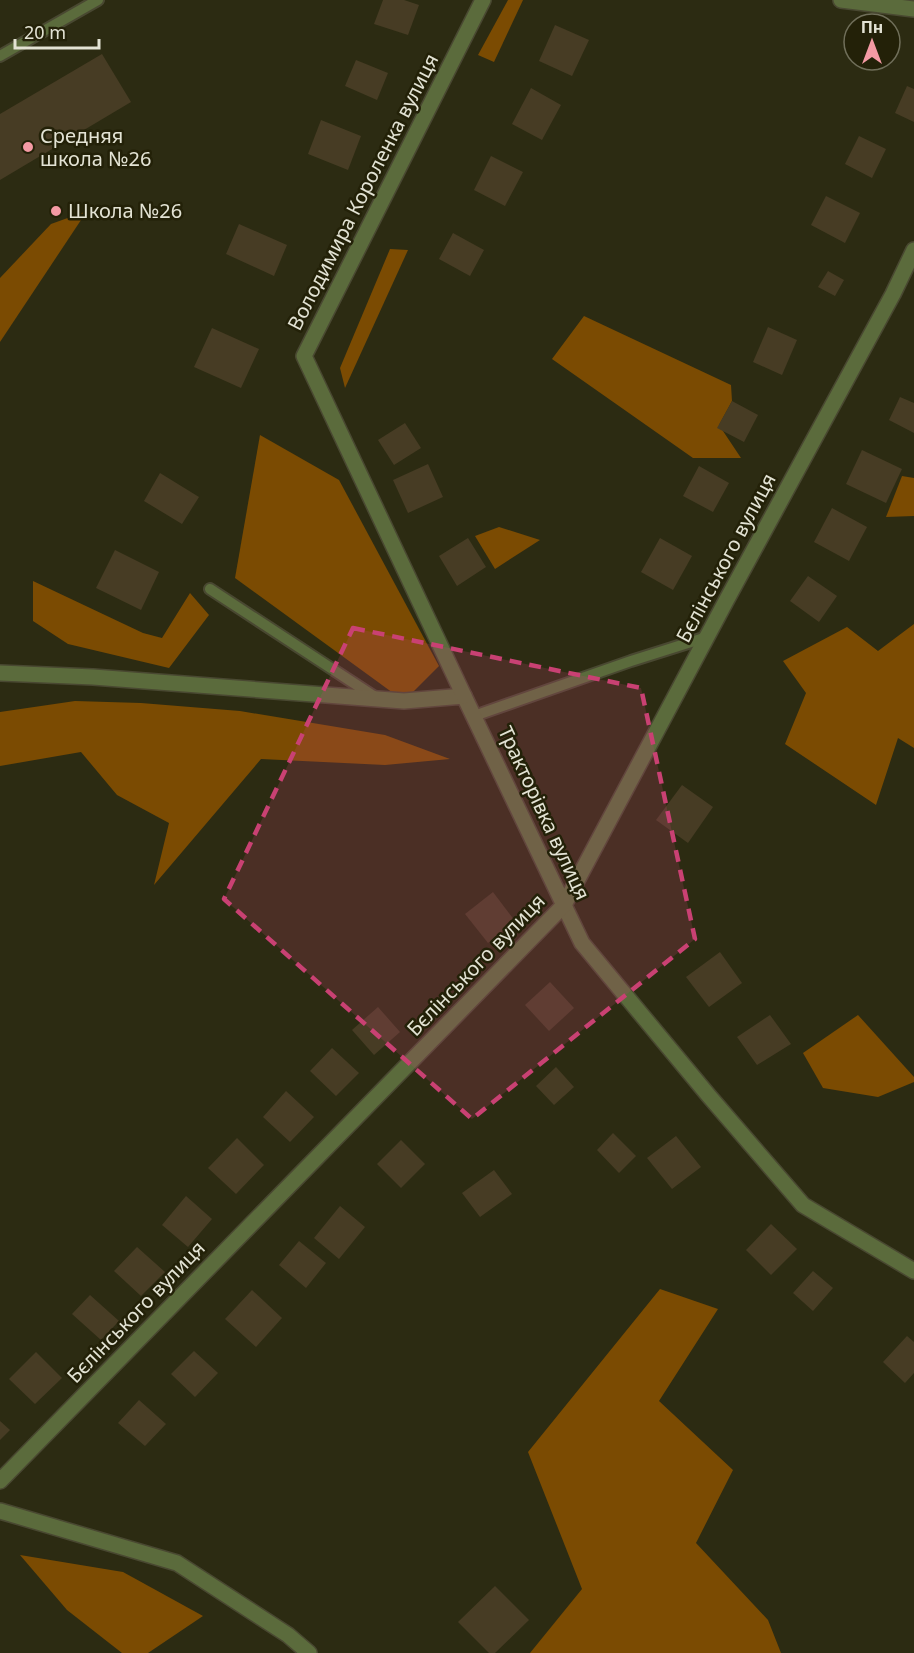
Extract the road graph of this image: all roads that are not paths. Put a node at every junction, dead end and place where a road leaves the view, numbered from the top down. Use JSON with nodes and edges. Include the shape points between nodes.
{"nodes":[{"id":1,"x":98,"y":0,"type":"edge"},
{"id":2,"x":483,"y":0,"type":"edge"},
{"id":3,"x":841,"y":0,"type":"edge"},
{"id":4,"x":914,"y":9,"type":"edge"},
{"id":5,"x":0,"y":56,"type":"edge"},
{"id":6,"x":914,"y":250,"type":"edge"},
{"id":7,"x":210,"y":589,"type":"dead end"},
{"id":8,"x":707,"y":637,"type":"junction"},
{"id":9,"x":0,"y":673,"type":"edge"},
{"id":10,"x":465,"y":696,"type":"junction"},
{"id":11,"x":378,"y":699,"type":"junction"},
{"id":12,"x":474,"y":716,"type":"junction"},
{"id":13,"x":564,"y":905,"type":"junction"},
{"id":14,"x":914,"y":1271,"type":"edge"},
{"id":15,"x":0,"y":1481,"type":"edge"},
{"id":16,"x":0,"y":1511,"type":"edge"},
{"id":17,"x":309,"y":1653,"type":"edge"}],
"edges":[{"from":1,"to":5,"type":"lane"},
{"from":2,"to":10,"type":"street","name":"Володимира Короленка вулиця","via":[[304,356]]},
{"from":3,"to":4,"type":"street"},
{"from":6,"to":8,"type":"street","name":"Бєлінського вулиця"},
{"from":7,"to":11,"type":"lane"},
{"from":8,"to":12,"type":"lane"},
{"from":8,"to":13,"type":"street","name":"Бєлінського вулиця"},
{"from":9,"to":11,"type":"street"},
{"from":10,"to":11,"type":"street"},
{"from":10,"to":12,"type":"street","name":"Тракторівка вулиця"},
{"from":12,"to":13,"type":"street","name":"Тракторівка вулиця"},
{"from":13,"to":14,"type":"street","name":"Тракторівка вулиця","via":[[582,943],[803,1204]]},
{"from":13,"to":15,"type":"street","name":"Бєлінського вулиця"},
{"from":16,"to":17,"type":"street","via":[[177,1563],[288,1635]]}]}
